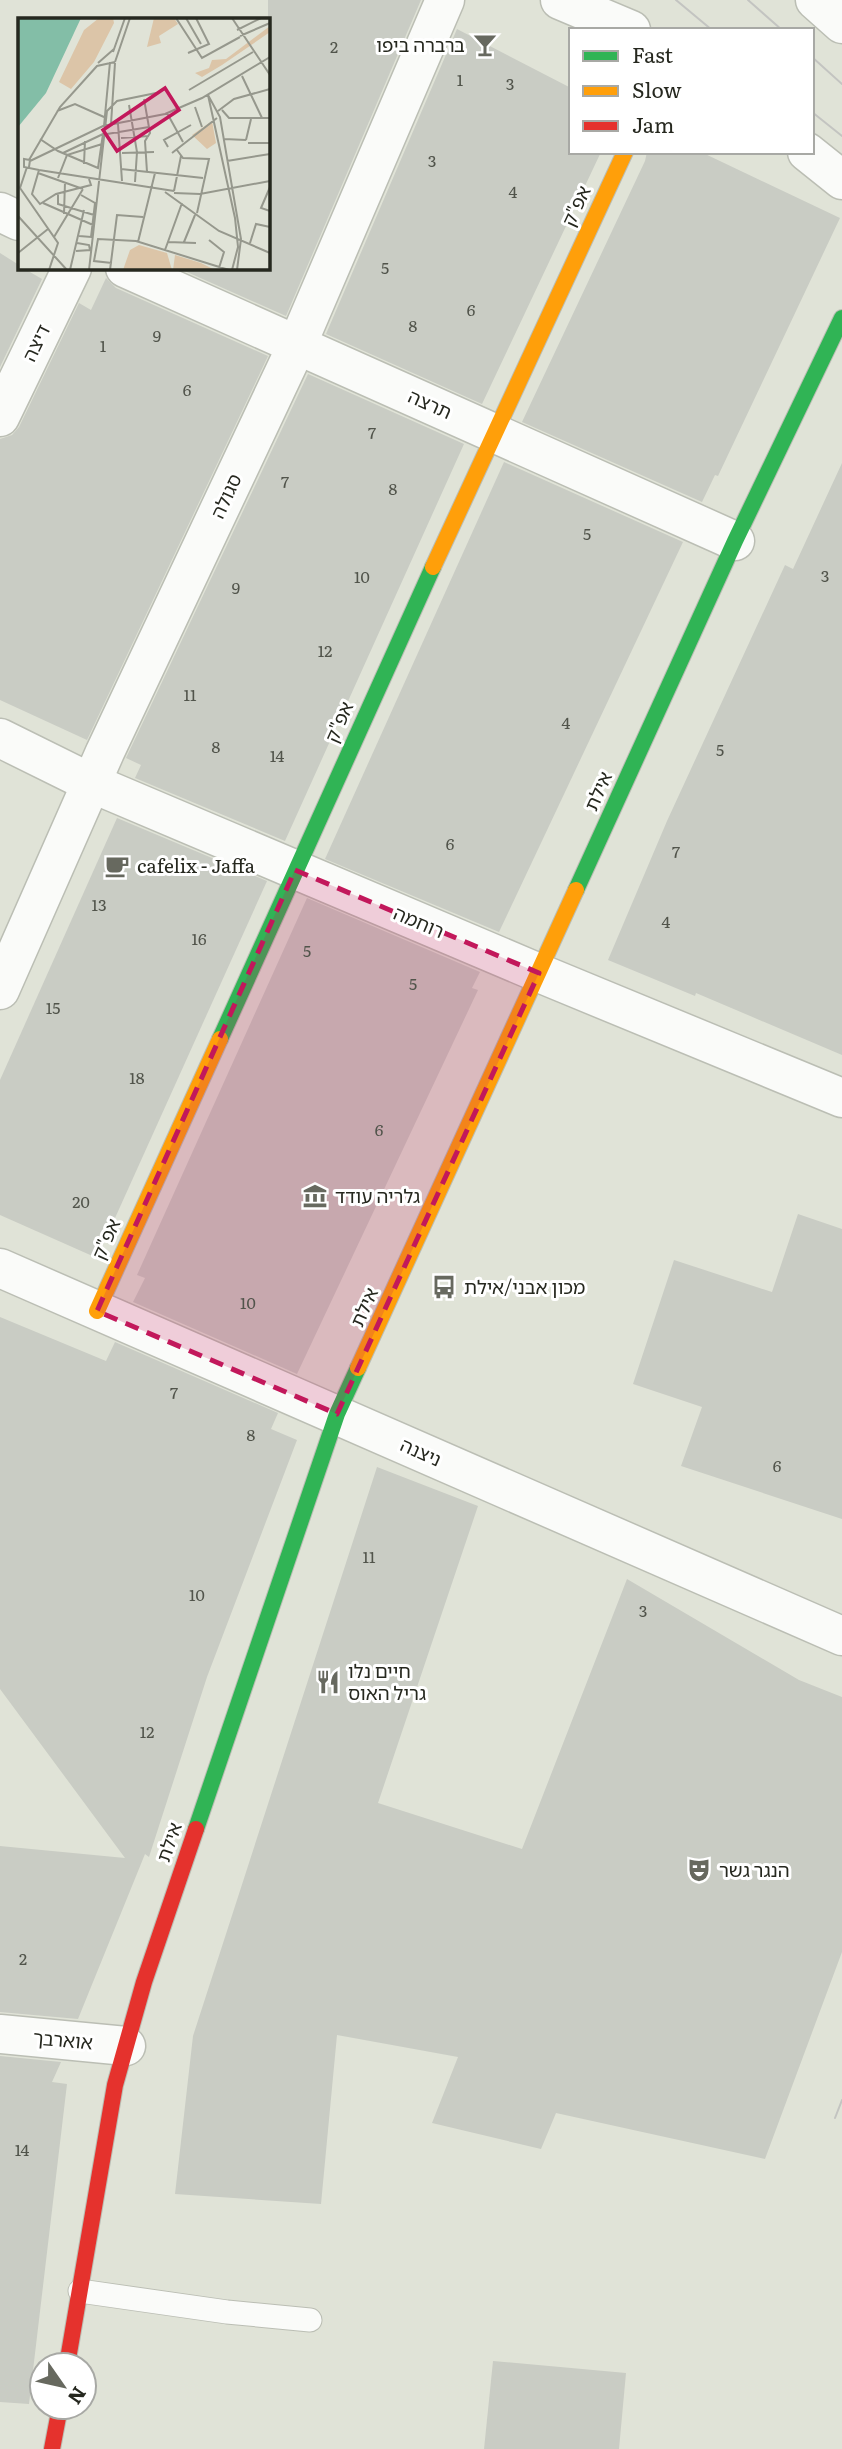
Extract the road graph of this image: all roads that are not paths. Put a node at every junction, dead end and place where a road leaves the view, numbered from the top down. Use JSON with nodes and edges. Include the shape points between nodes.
{"nodes":[{"id":1,"x":445,"y":0,"type":"edge"},
{"id":2,"x":561,"y":0,"type":"edge"},
{"id":3,"x":612,"y":0,"type":"edge"},
{"id":4,"x":815,"y":0,"type":"edge"},
{"id":5,"x":842,"y":24,"type":"edge"},
{"id":6,"x":626,"y":28,"type":"edge"},
{"id":7,"x":647,"y":28,"type":"edge"},
{"id":8,"x":624,"y":154,"type":"edge"},
{"id":9,"x":810,"y":154,"type":"edge"},
{"id":10,"x":842,"y":180,"type":"edge"},
{"id":11,"x":0,"y":212,"type":"edge"},
{"id":12,"x":18,"y":221,"type":"edge"},
{"id":13,"x":71,"y":270,"type":"edge"},
{"id":14,"x":129,"y":270,"type":"edge"},
{"id":15,"x":842,"y":318,"type":"edge"},
{"id":16,"x":297,"y":345,"type":"junction"},
{"id":17,"x":842,"y":356,"type":"edge"},
{"id":18,"x":809,"y":388,"type":"junction"},
{"id":19,"x":0,"y":417,"type":"edge"},
{"id":20,"x":494,"y":433,"type":"junction"},
{"id":21,"x":735,"y":541,"type":"junction"},
{"id":22,"x":0,"y":738,"type":"edge"},
{"id":23,"x":91,"y":783,"type":"junction"},
{"id":24,"x":296,"y":870,"type":"junction"},
{"id":25,"x":539,"y":973,"type":"junction"},
{"id":26,"x":0,"y":990,"type":"edge"},
{"id":27,"x":842,"y":1098,"type":"edge"},
{"id":28,"x":0,"y":1268,"type":"edge"},
{"id":29,"x":97,"y":1311,"type":"junction"},
{"id":30,"x":337,"y":1414,"type":"junction"},
{"id":31,"x":842,"y":1636,"type":"edge"},
{"id":32,"x":0,"y":2034,"type":"edge"},
{"id":33,"x":126,"y":2046,"type":"junction"},
{"id":34,"x":79,"y":2291,"type":"junction"},
{"id":35,"x":310,"y":2320,"type":"dead end"},
{"id":36,"x":69,"y":2351,"type":"edge"},
{"id":37,"x":57,"y":2421,"type":"edge"},
{"id":38,"x":52,"y":2449,"type":"edge"}],
"edges":[{"from":1,"to":16,"type":"street","name":"סגולה"},
{"from":2,"to":6,"type":"street"},
{"from":3,"to":7,"type":"street"},
{"from":4,"to":5,"type":"street"},
{"from":8,"to":20,"type":"street","name":"אפ\"ק"},
{"from":9,"to":10,"type":"street"},
{"from":11,"to":12,"type":"street"},
{"from":13,"to":19,"type":"street","name":"דיצה"},
{"from":14,"to":16,"type":"street","name":"תרצה"},
{"from":15,"to":18,"type":"street","name":"אילת"},
{"from":16,"to":20,"type":"street","name":"תרצה"},
{"from":16,"to":23,"type":"street","name":"סגולה"},
{"from":17,"to":18,"type":"street"},
{"from":18,"to":21,"type":"street","name":"אילת"},
{"from":20,"to":21,"type":"street","name":"תרצה"},
{"from":20,"to":24,"type":"street","name":"אפ\"ק"},
{"from":21,"to":25,"type":"street","name":"אילת"},
{"from":22,"to":23,"type":"street","name":"רוחמה"},
{"from":23,"to":24,"type":"street","name":"רוחמה"},
{"from":23,"to":26,"type":"street","name":"סגולה"},
{"from":24,"to":25,"type":"street","name":"רוחמה"},
{"from":24,"to":29,"type":"street","name":"אפ\"ק"},
{"from":25,"to":27,"type":"street","name":"רוחמה"},
{"from":25,"to":30,"type":"street","name":"אילת"},
{"from":28,"to":29,"type":"street","name":"ניצנה"},
{"from":29,"to":30,"type":"street","name":"ניצנה"},
{"from":30,"to":31,"type":"street","name":"ניצנה"},
{"from":30,"to":33,"type":"street","name":"אילת","via":[[148,1968]]},
{"from":32,"to":33,"type":"street","name":"אוארבך"},
{"from":33,"to":34,"type":"street","name":"אילת"},
{"from":34,"to":35,"type":"lane"},
{"from":34,"to":36,"type":"street","name":"אילת"},
{"from":37,"to":38,"type":"street"}]}
